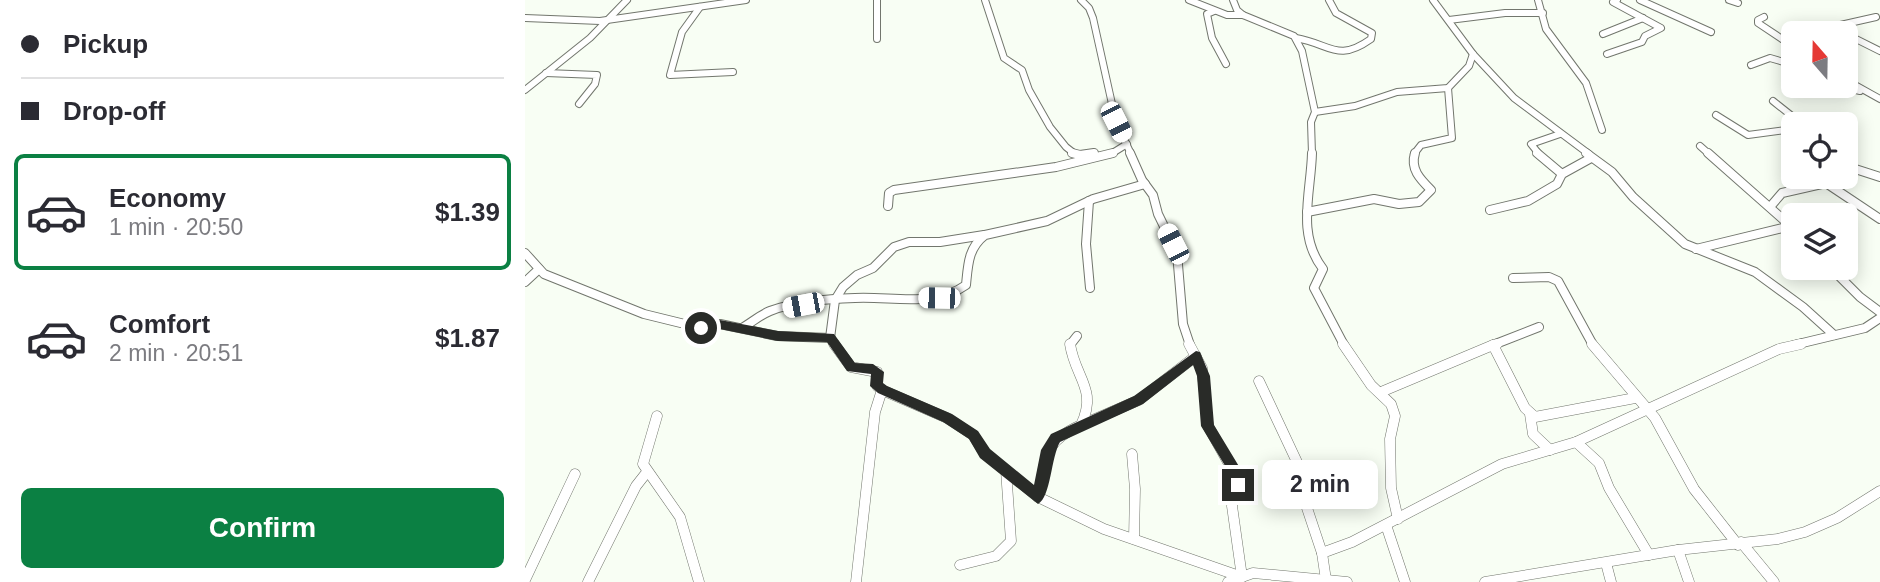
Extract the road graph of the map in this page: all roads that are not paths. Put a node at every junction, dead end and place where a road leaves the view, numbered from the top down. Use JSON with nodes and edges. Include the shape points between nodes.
{"nodes":[{"id":1,"x":627,"y":0,"type":"edge"},
{"id":2,"x":746,"y":0,"type":"edge"},
{"id":3,"x":877,"y":0,"type":"edge"},
{"id":4,"x":985,"y":0,"type":"edge"},
{"id":5,"x":1081,"y":0,"type":"edge"},
{"id":6,"x":1189,"y":0,"type":"edge"},
{"id":7,"x":1233,"y":0,"type":"edge"},
{"id":8,"x":1329,"y":0,"type":"edge"},
{"id":9,"x":1433,"y":0,"type":"edge"},
{"id":10,"x":1538,"y":0,"type":"edge"},
{"id":11,"x":1617,"y":0,"type":"edge"},
{"id":12,"x":1640,"y":0,"type":"edge"},
{"id":13,"x":1729,"y":0,"type":"edge"},
{"id":14,"x":1738,"y":3,"type":"dead end"},
{"id":15,"x":699,"y":7,"type":"junction"},
{"id":16,"x":1214,"y":10,"type":"junction"},
{"id":17,"x":1543,"y":13,"type":"junction"},
{"id":18,"x":1243,"y":15,"type":"junction"},
{"id":19,"x":1764,"y":17,"type":"dead end"},
{"id":20,"x":1876,"y":17,"type":"dead end"},
{"id":21,"x":525,"y":18,"type":"edge"},
{"id":22,"x":1643,"y":18,"type":"junction"},
{"id":23,"x":610,"y":20,"type":"junction"},
{"id":24,"x":1449,"y":20,"type":"junction"},
{"id":25,"x":1858,"y":21,"type":"edge"},
{"id":26,"x":1711,"y":32,"type":"dead end"},
{"id":27,"x":1603,"y":34,"type":"dead end"},
{"id":28,"x":1296,"y":38,"type":"junction"},
{"id":29,"x":1781,"y":38,"type":"edge"},
{"id":30,"x":877,"y":39,"type":"dead end"},
{"id":31,"x":1859,"y":40,"type":"edge"},
{"id":32,"x":1880,"y":51,"type":"edge"},
{"id":33,"x":1473,"y":54,"type":"junction"},
{"id":34,"x":1607,"y":54,"type":"dead end"},
{"id":35,"x":1781,"y":61,"type":"edge"},
{"id":36,"x":1226,"y":64,"type":"dead end"},
{"id":37,"x":1751,"y":65,"type":"dead end"},
{"id":38,"x":733,"y":72,"type":"dead end"},
{"id":39,"x":546,"y":73,"type":"junction"},
{"id":40,"x":1448,"y":88,"type":"junction"},
{"id":41,"x":1859,"y":88,"type":"edge"},
{"id":42,"x":525,"y":90,"type":"edge"},
{"id":43,"x":1859,"y":90,"type":"edge"},
{"id":44,"x":1863,"y":91,"type":"junction"},
{"id":45,"x":1880,"y":99,"type":"edge"},
{"id":46,"x":1773,"y":101,"type":"dead end"},
{"id":47,"x":579,"y":104,"type":"dead end"},
{"id":48,"x":1315,"y":112,"type":"junction"},
{"id":49,"x":1787,"y":112,"type":"edge"},
{"id":50,"x":1716,"y":115,"type":"dead end"},
{"id":51,"x":1602,"y":130,"type":"dead end"},
{"id":52,"x":1781,"y":131,"type":"edge"},
{"id":53,"x":1560,"y":134,"type":"junction"},
{"id":54,"x":1124,"y":146,"type":"junction"},
{"id":55,"x":1700,"y":146,"type":"dead end"},
{"id":56,"x":1591,"y":158,"type":"junction"},
{"id":57,"x":1858,"y":170,"type":"edge"},
{"id":58,"x":1562,"y":174,"type":"junction"},
{"id":59,"x":1880,"y":177,"type":"edge"},
{"id":60,"x":1145,"y":184,"type":"junction"},
{"id":61,"x":1089,"y":201,"type":"junction"},
{"id":62,"x":888,"y":206,"type":"dead end"},
{"id":63,"x":1770,"y":207,"type":"junction"},
{"id":64,"x":1490,"y":210,"type":"dead end"},
{"id":65,"x":1307,"y":212,"type":"junction"},
{"id":66,"x":1781,"y":218,"type":"edge"},
{"id":67,"x":1880,"y":219,"type":"edge"},
{"id":68,"x":1781,"y":230,"type":"edge"},
{"id":69,"x":985,"y":235,"type":"junction"},
{"id":70,"x":1696,"y":249,"type":"junction"},
{"id":71,"x":525,"y":253,"type":"edge"},
{"id":72,"x":539,"y":269,"type":"junction"},
{"id":73,"x":1513,"y":278,"type":"dead end"},
{"id":74,"x":1843,"y":280,"type":"edge"},
{"id":75,"x":525,"y":282,"type":"edge"},
{"id":76,"x":1090,"y":288,"type":"dead end"},
{"id":77,"x":835,"y":300,"type":"junction"},
{"id":78,"x":1880,"y":312,"type":"edge"},
{"id":79,"x":1880,"y":318,"type":"edge"},
{"id":80,"x":1539,"y":327,"type":"dead end"},
{"id":81,"x":743,"y":328,"type":"junction"},
{"id":82,"x":1834,"y":335,"type":"junction"},
{"id":83,"x":1077,"y":336,"type":"dead end"},
{"id":84,"x":830,"y":338,"type":"junction"},
{"id":85,"x":1493,"y":345,"type":"junction"},
{"id":86,"x":1196,"y":356,"type":"junction"},
{"id":87,"x":1259,"y":381,"type":"dead end"},
{"id":88,"x":882,"y":390,"type":"junction"},
{"id":89,"x":1381,"y":392,"type":"junction"},
{"id":90,"x":1635,"y":398,"type":"junction"},
{"id":91,"x":1648,"y":411,"type":"junction"},
{"id":92,"x":1530,"y":414,"type":"junction"},
{"id":93,"x":657,"y":416,"type":"dead end"},
{"id":94,"x":1081,"y":425,"type":"junction"},
{"id":95,"x":1576,"y":443,"type":"junction"},
{"id":96,"x":1550,"y":450,"type":"junction"},
{"id":97,"x":1132,"y":454,"type":"dead end"},
{"id":98,"x":1006,"y":470,"type":"junction"},
{"id":99,"x":647,"y":472,"type":"junction"},
{"id":100,"x":575,"y":474,"type":"dead end"},
{"id":101,"x":1880,"y":491,"type":"edge"},
{"id":102,"x":1038,"y":497,"type":"junction"},
{"id":103,"x":1398,"y":519,"type":"junction"},
{"id":104,"x":1387,"y":525,"type":"junction"},
{"id":105,"x":1134,"y":539,"type":"junction"},
{"id":106,"x":1739,"y":543,"type":"junction"},
{"id":107,"x":1678,"y":550,"type":"junction"},
{"id":108,"x":1322,"y":553,"type":"junction"},
{"id":109,"x":1649,"y":555,"type":"junction"},
{"id":110,"x":1606,"y":563,"type":"junction"},
{"id":111,"x":960,"y":565,"type":"dead end"},
{"id":112,"x":1242,"y":577,"type":"junction"},
{"id":113,"x":1326,"y":579,"type":"junction"},
{"id":114,"x":525,"y":580,"type":"edge"},
{"id":115,"x":1300,"y":580,"type":"edge"},
{"id":116,"x":1524,"y":580,"type":"edge"},
{"id":117,"x":588,"y":582,"type":"edge"},
{"id":118,"x":699,"y":582,"type":"edge"},
{"id":119,"x":856,"y":582,"type":"edge"},
{"id":120,"x":1228,"y":582,"type":"edge"},
{"id":121,"x":1347,"y":582,"type":"edge"},
{"id":122,"x":1405,"y":582,"type":"edge"},
{"id":123,"x":1485,"y":582,"type":"edge"},
{"id":124,"x":1611,"y":582,"type":"edge"},
{"id":125,"x":1689,"y":582,"type":"edge"},
{"id":126,"x":1774,"y":582,"type":"edge"}],
"edges":[{"from":1,"to":23,"type":"street"},
{"from":2,"to":15,"type":"street"},
{"from":3,"to":30,"type":"street"},
{"from":4,"to":54,"type":"street","via":[[1003,59],[1022,70],[1027,90],[1071,152],[1079,155]]},
{"from":5,"to":54,"type":"street","via":[[1093,18]]},
{"from":6,"to":16,"type":"street"},
{"from":7,"to":18,"type":"street"},
{"from":8,"to":28,"type":"street","via":[[1336,13],[1372,33],[1371,39],[1345,54]]},
{"from":9,"to":24,"type":"street"},
{"from":10,"to":17,"type":"street"},
{"from":11,"to":22,"type":"street","via":[[1613,2],[1616,6]]},
{"from":12,"to":26,"type":"street"},
{"from":13,"to":14,"type":"street"},
{"from":15,"to":23,"type":"street"},
{"from":15,"to":38,"type":"street","via":[[677,41],[670,75]]},
{"from":16,"to":18,"type":"street"},
{"from":16,"to":36,"type":"street","via":[[1207,15],[1212,38]]},
{"from":17,"to":24,"type":"street"},
{"from":17,"to":51,"type":"street","via":[[1546,29],[1586,83]]},
{"from":18,"to":28,"type":"street"},
{"from":19,"to":29,"type":"street","via":[[1758,23]]},
{"from":20,"to":25,"type":"street"},
{"from":21,"to":23,"type":"street"},
{"from":22,"to":27,"type":"street"},
{"from":22,"to":34,"type":"street","via":[[1661,28],[1642,42]]},
{"from":23,"to":39,"type":"street"},
{"from":24,"to":33,"type":"street"},
{"from":28,"to":48,"type":"street"},
{"from":31,"to":32,"type":"street"},
{"from":33,"to":40,"type":"street","via":[[1469,66]]},
{"from":33,"to":53,"type":"street","via":[[1514,98]]},
{"from":35,"to":37,"type":"street","via":[[1770,58]]},
{"from":39,"to":42,"type":"street"},
{"from":39,"to":47,"type":"street","via":[[595,73],[595,84]]},
{"from":40,"to":48,"type":"street","via":[[1397,92],[1355,106]]},
{"from":40,"to":65,"type":"street","via":[[1452,138],[1421,145],[1413,158],[1417,177],[1431,190],[1419,202],[1374,199]]},
{"from":41,"to":44,"type":"street"},
{"from":43,"to":44,"type":"street"},
{"from":44,"to":45,"type":"street"},
{"from":46,"to":49,"type":"street"},
{"from":48,"to":65,"type":"street"},
{"from":50,"to":52,"type":"street","via":[[1748,135]]},
{"from":53,"to":56,"type":"street"},
{"from":53,"to":58,"type":"street","via":[[1531,144]]},
{"from":54,"to":60,"type":"street"},
{"from":54,"to":62,"type":"street","via":[[1108,156],[1056,167],[894,190],[889,193]]},
{"from":55,"to":63,"type":"street"},
{"from":56,"to":58,"type":"street"},
{"from":56,"to":70,"type":"street"},
{"from":57,"to":59,"type":"street"},
{"from":58,"to":64,"type":"street","via":[[1557,184],[1528,201]]},
{"from":60,"to":61,"type":"street"},
{"from":60,"to":86,"type":"street","via":[[1177,253],[1183,324]]},
{"from":61,"to":69,"type":"street","via":[[1047,221]]},
{"from":61,"to":76,"type":"street","via":[[1086,263]]},
{"from":63,"to":66,"type":"street"},
{"from":63,"to":67,"type":"street","via":[[1782,193],[1826,183]]},
{"from":65,"to":89,"type":"street","via":[[1316,262],[1323,269],[1314,288],[1316,296],[1343,344]]},
{"from":68,"to":70,"type":"street"},
{"from":69,"to":77,"type":"street","via":[[900,243],[873,268],[849,281]]},
{"from":69,"to":77,"type":"street","via":[[969,255],[966,285],[954,294]]},
{"from":70,"to":82,"type":"street","via":[[1755,272]]},
{"from":71,"to":72,"type":"street"},
{"from":72,"to":75,"type":"street"},
{"from":72,"to":81,"type":"street","via":[[644,314],[701,328],[720,324]]},
{"from":73,"to":90,"type":"street","via":[[1558,281],[1596,351]]},
{"from":74,"to":78,"type":"street"},
{"from":77,"to":81,"type":"street","via":[[769,312]]},
{"from":77,"to":84,"type":"street"},
{"from":79,"to":82,"type":"street","via":[[1864,328]]},
{"from":80,"to":85,"type":"street"},
{"from":81,"to":84,"type":"street","via":[[778,336]]},
{"from":82,"to":91,"type":"street","via":[[1779,349]]},
{"from":83,"to":94,"type":"street","via":[[1070,343],[1072,356],[1089,397]]},
{"from":84,"to":88,"type":"street","via":[[851,368],[877,372],[877,386]]},
{"from":85,"to":89,"type":"street"},
{"from":85,"to":92,"type":"street"},
{"from":86,"to":94,"type":"street","via":[[1139,400]]},
{"from":86,"to":112,"type":"street","via":[[1203,376],[1208,426],[1238,480],[1232,506]]},
{"from":87,"to":108,"type":"street","via":[[1297,462]]},
{"from":88,"to":98,"type":"street","via":[[947,418],[973,435],[985,454]]},
{"from":88,"to":119,"type":"street","via":[[875,412]]},
{"from":89,"to":103,"type":"street","via":[[1395,416],[1390,439],[1391,488]]},
{"from":90,"to":91,"type":"street"},
{"from":90,"to":92,"type":"street","via":[[1542,417]]},
{"from":91,"to":95,"type":"street"},
{"from":91,"to":106,"type":"street","via":[[1709,511]]},
{"from":92,"to":96,"type":"street","via":[[1533,434]]},
{"from":93,"to":99,"type":"street","via":[[643,464]]},
{"from":94,"to":102,"type":"street","via":[[1050,444]]},
{"from":95,"to":96,"type":"street"},
{"from":95,"to":109,"type":"street","via":[[1599,463]]},
{"from":96,"to":103,"type":"street","via":[[1502,464]]},
{"from":97,"to":105,"type":"street"},
{"from":98,"to":102,"type":"street"},
{"from":98,"to":111,"type":"street","via":[[1011,541],[998,556]]},
{"from":99,"to":117,"type":"street"},
{"from":99,"to":118,"type":"street","via":[[680,517]]},
{"from":100,"to":114,"type":"street"},
{"from":101,"to":106,"type":"street","via":[[1805,532]]},
{"from":102,"to":105,"type":"street"},
{"from":103,"to":104,"type":"street"},
{"from":104,"to":108,"type":"street"},
{"from":104,"to":122,"type":"street"},
{"from":105,"to":112,"type":"street"},
{"from":106,"to":107,"type":"street"},
{"from":106,"to":126,"type":"street"},
{"from":107,"to":109,"type":"street"},
{"from":107,"to":125,"type":"street"},
{"from":108,"to":113,"type":"street"},
{"from":109,"to":110,"type":"street"},
{"from":110,"to":116,"type":"street"},
{"from":110,"to":124,"type":"street"},
{"from":112,"to":115,"type":"street","via":[[1253,573]]},
{"from":112,"to":120,"type":"street"},
{"from":113,"to":115,"type":"street"},
{"from":113,"to":121,"type":"street"},
{"from":116,"to":123,"type":"street"}]}
